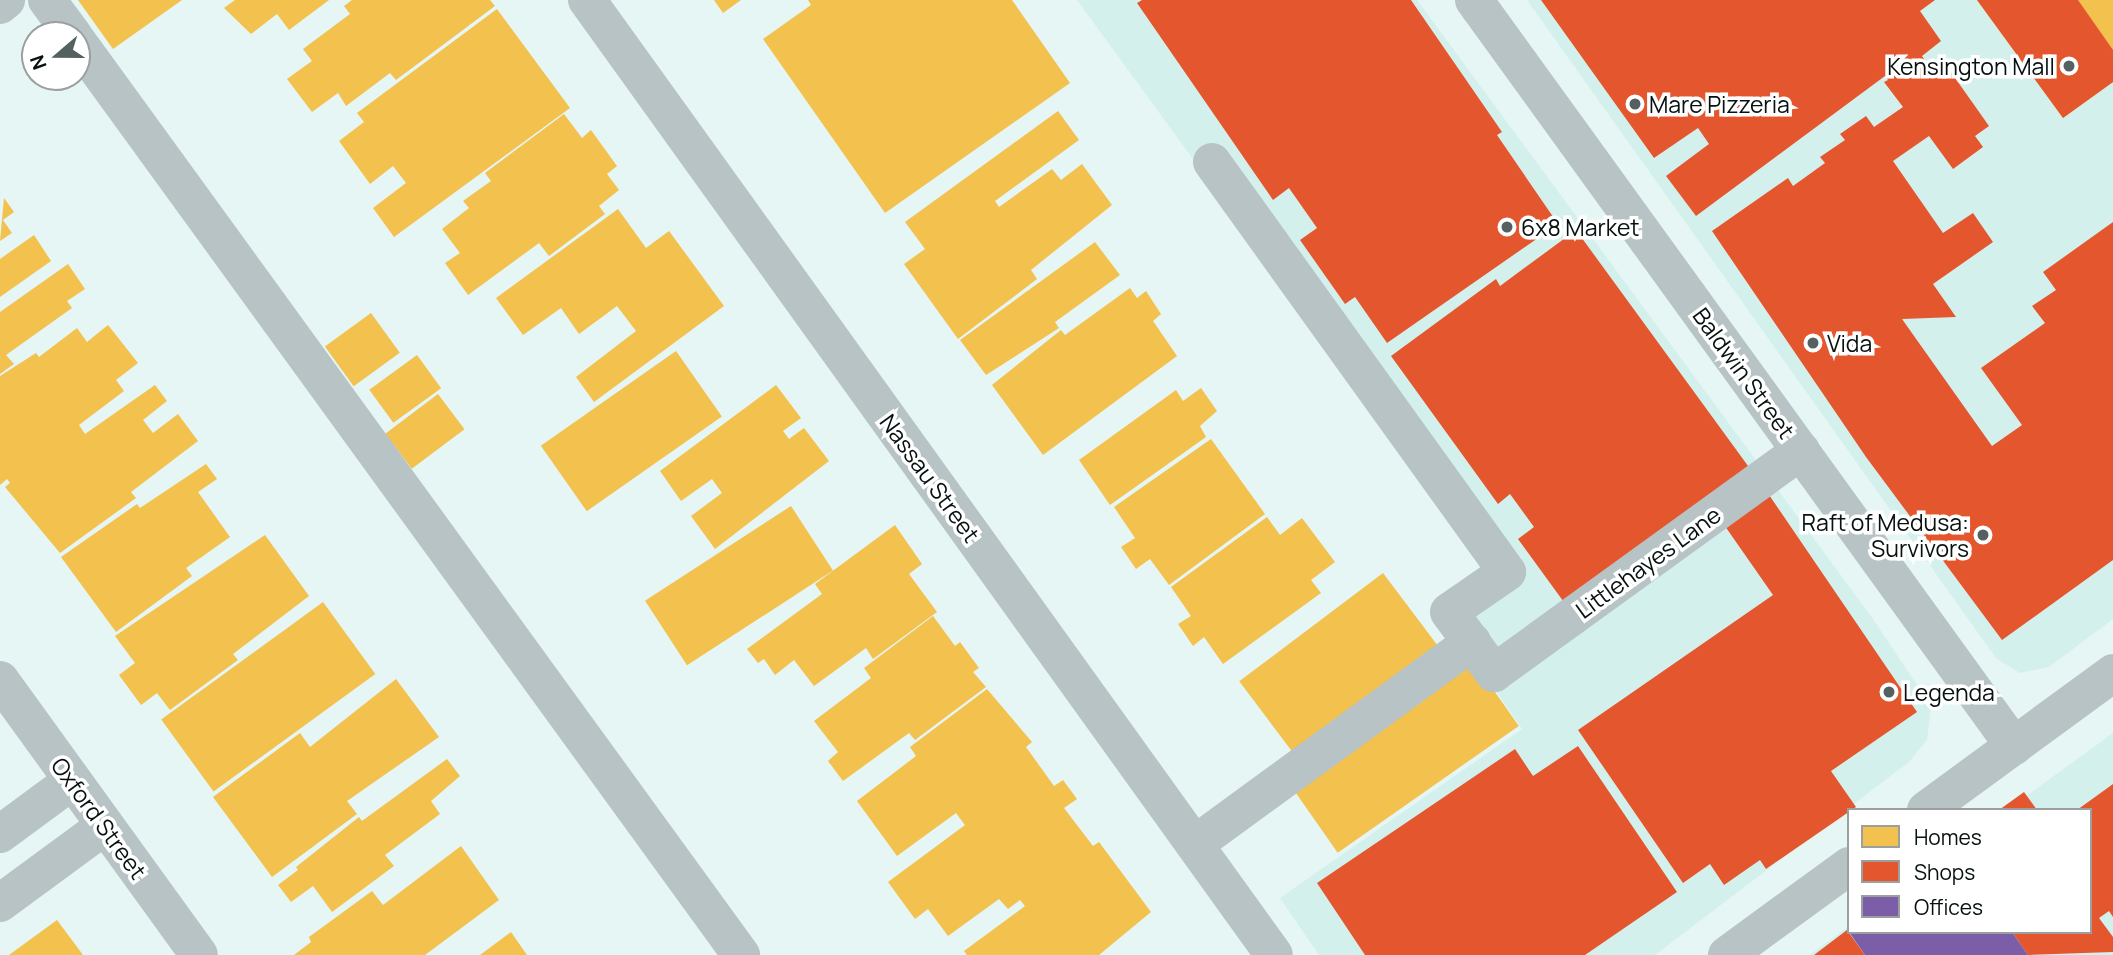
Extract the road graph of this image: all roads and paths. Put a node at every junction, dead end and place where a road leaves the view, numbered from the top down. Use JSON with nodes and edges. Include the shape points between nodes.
{"nodes":[{"id":1,"x":6,"y":0,"type":"edge"},
{"id":2,"x":47,"y":0,"type":"edge"},
{"id":3,"x":587,"y":0,"type":"edge"},
{"id":4,"x":1474,"y":0,"type":"edge"},
{"id":5,"x":0,"y":5,"type":"edge"},
{"id":6,"x":63,"y":21,"type":"edge"},
{"id":7,"x":91,"y":60,"type":"edge"},
{"id":8,"x":1212,"y":162,"type":"dead end"},
{"id":9,"x":1801,"y":451,"type":"junction"},
{"id":10,"x":1472,"y":642,"type":"junction"},
{"id":11,"x":2113,"y":673,"type":"edge"},
{"id":12,"x":0,"y":680,"type":"edge"},
{"id":13,"x":2014,"y":746,"type":"junction"},
{"id":14,"x":72,"y":781,"type":"junction"},
{"id":15,"x":1929,"y":808,"type":"edge"},
{"id":16,"x":105,"y":826,"type":"junction"},
{"id":17,"x":0,"y":834,"type":"edge"},
{"id":18,"x":1195,"y":844,"type":"junction"},
{"id":19,"x":1847,"y":868,"type":"edge"},
{"id":20,"x":0,"y":903,"type":"edge"},
{"id":21,"x":1751,"y":948,"type":"edge"},
{"id":22,"x":199,"y":955,"type":"edge"},
{"id":23,"x":741,"y":955,"type":"edge"},
{"id":24,"x":1274,"y":955,"type":"edge"}],
"edges":[{"from":1,"to":5,"type":"street"},
{"from":2,"to":6,"type":"street"},
{"from":3,"to":18,"type":"street","name":"Nassau Street"},
{"from":4,"to":9,"type":"street","name":"Baldwin Street"},
{"from":7,"to":23,"type":"street"},
{"from":8,"to":10,"type":"street","via":[[1507,572],[1449,612]]},
{"from":9,"to":10,"type":"street","name":"Littlehayes Lane","via":[[1494,673]]},
{"from":9,"to":13,"type":"street","name":"Baldwin Street"},
{"from":10,"to":18,"type":"street"},
{"from":11,"to":13,"type":"street"},
{"from":12,"to":14,"type":"street","name":"Oxford Street"},
{"from":13,"to":15,"type":"street"},
{"from":14,"to":16,"type":"street","name":"Oxford Street"},
{"from":14,"to":17,"type":"street"},
{"from":16,"to":20,"type":"street"},
{"from":16,"to":22,"type":"street","name":"Oxford Street"},
{"from":18,"to":24,"type":"street","name":"Nassau Street"},
{"from":19,"to":21,"type":"street"}]}
